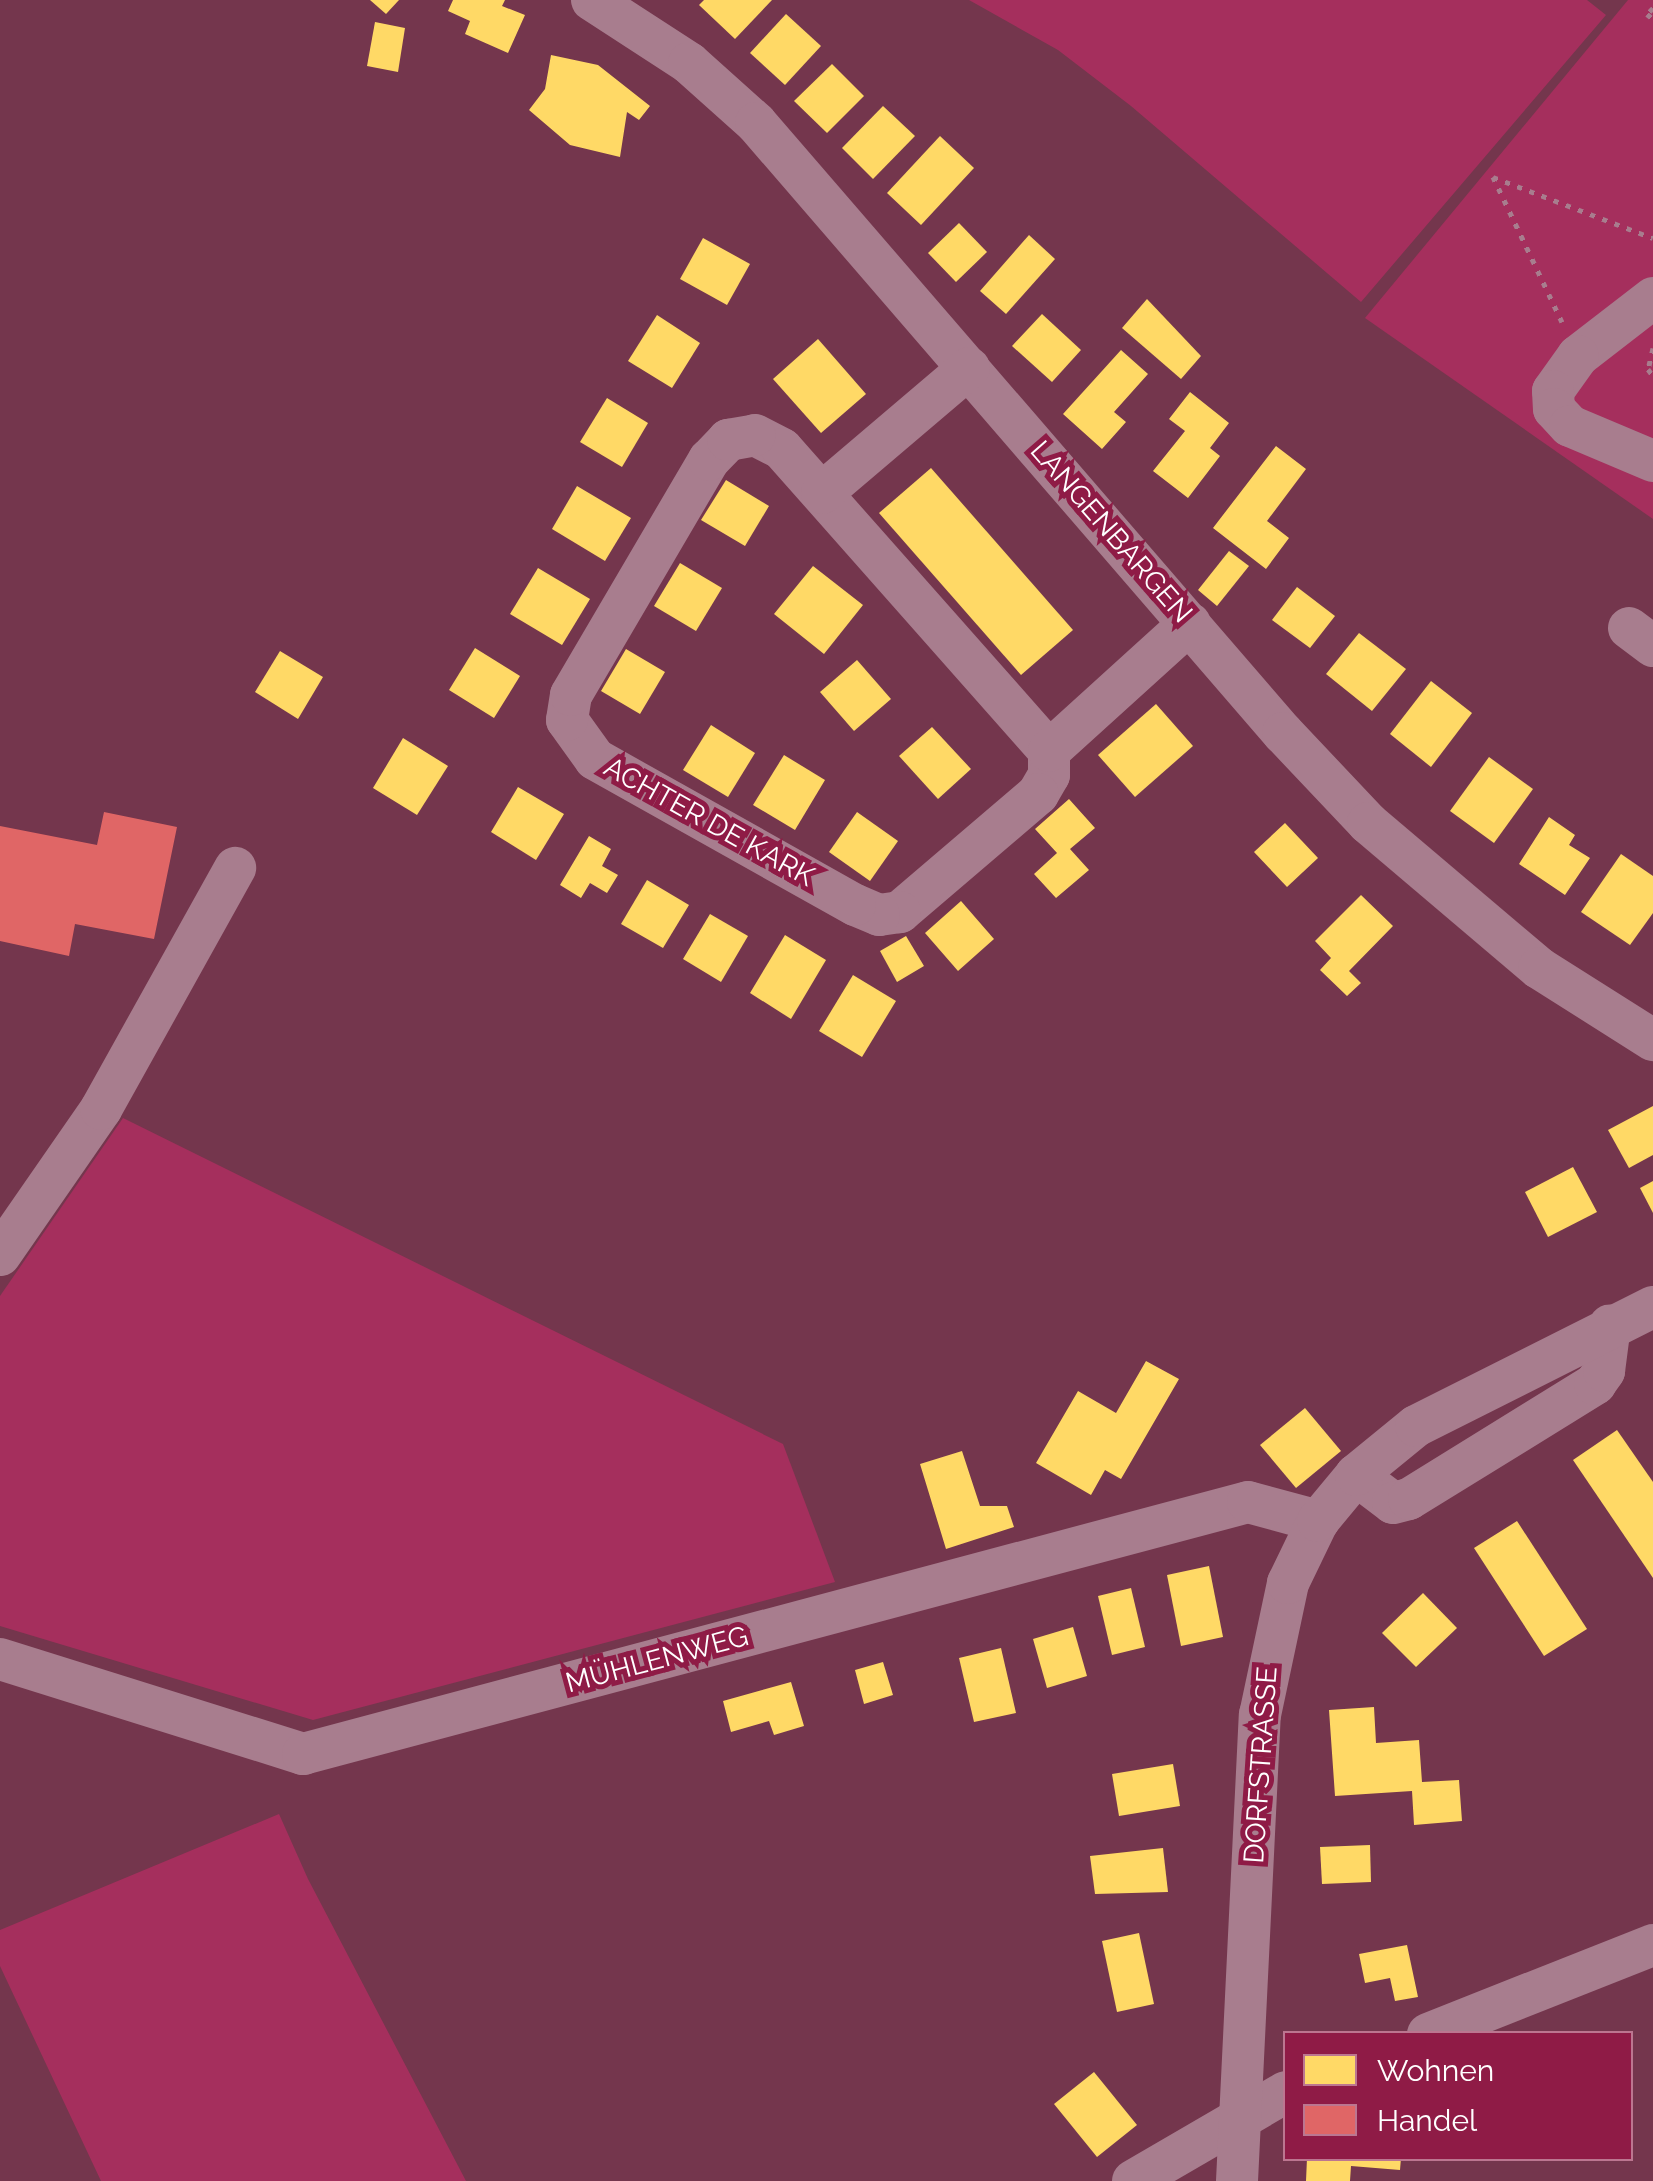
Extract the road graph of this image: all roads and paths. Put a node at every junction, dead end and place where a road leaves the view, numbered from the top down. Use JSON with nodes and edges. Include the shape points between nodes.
{"nodes":[{"id":1,"x":592,"y":0,"type":"edge"},
{"id":2,"x":1653,"y":8,"type":"edge"},
{"id":3,"x":1653,"y":19,"type":"edge"},
{"id":4,"x":1653,"y":238,"type":"edge"},
{"id":5,"x":1653,"y":298,"type":"edge"},
{"id":6,"x":1653,"y":348,"type":"edge"},
{"id":7,"x":1578,"y":356,"type":"junction"},
{"id":8,"x":969,"y":368,"type":"junction"},
{"id":9,"x":1653,"y":376,"type":"edge"},
{"id":10,"x":1653,"y":461,"type":"edge"},
{"id":11,"x":822,"y":493,"type":"junction"},
{"id":12,"x":1190,"y":624,"type":"junction"},
{"id":13,"x":1049,"y":751,"type":"junction"},
{"id":14,"x":235,"y":868,"type":"dead end"},
{"id":15,"x":1653,"y":1040,"type":"edge"},
{"id":16,"x":0,"y":1255,"type":"edge"},
{"id":17,"x":1653,"y":1307,"type":"edge"},
{"id":18,"x":1610,"y":1325,"type":"junction"},
{"id":19,"x":1356,"y":1476,"type":"junction"},
{"id":20,"x":1318,"y":1521,"type":"junction"},
{"id":21,"x":0,"y":1659,"type":"edge"},
{"id":22,"x":1653,"y":1945,"type":"edge"},
{"id":23,"x":1436,"y":2031,"type":"edge"},
{"id":24,"x":1283,"y":2093,"type":"edge"},
{"id":25,"x":1241,"y":2114,"type":"junction"},
{"id":26,"x":1133,"y":2181,"type":"edge"},
{"id":27,"x":1237,"y":2181,"type":"edge"}],
"edges":[{"from":1,"to":8,"type":"street","name":"LANGENBARGEN","via":[[689,62],[756,122]]},
{"from":2,"to":3,"type":"path","via":[[1647,14]]},
{"from":4,"to":7,"type":"path","via":[[1493,177]]},
{"from":5,"to":7,"type":"street"},
{"from":6,"to":9,"type":"path"},
{"from":7,"to":10,"type":"street","via":[[1553,391],[1554,409],[1570,426]]},
{"from":8,"to":11,"type":"street"},
{"from":8,"to":12,"type":"street","name":"LANGENBARGEN"},
{"from":11,"to":13,"type":"street","name":"ACHTER DE KARK"},
{"from":11,"to":13,"type":"street","name":"ACHTER DE KARK","via":[[782,448],[755,435],[728,440],[708,460],[571,695],[567,720],[576,741],[595,759],[880,915],[922,899],[1038,794],[1050,775]]},
{"from":12,"to":13,"type":"street"},
{"from":12,"to":15,"type":"street","name":"LANGENBARGEN","via":[[1283,734],[1441,891],[1539,968]]},
{"from":14,"to":16,"type":"street","via":[[101,1109]]},
{"from":17,"to":18,"type":"street","name":"DORFSTRASSE"},
{"from":18,"to":19,"type":"street","name":"DORFSTRASSE","via":[[1416,1426]]},
{"from":18,"to":19,"type":"street","via":[[1604,1371],[1595,1384],[1409,1499],[1393,1503]]},
{"from":19,"to":20,"type":"street","name":"DORFSTRASSE"},
{"from":20,"to":21,"type":"street","name":"MÜHLENWEG","via":[[1248,1502],[303,1754]]},
{"from":20,"to":25,"type":"street","name":"DORFSTRASSE","via":[[1288,1582],[1260,1716]]},
{"from":22,"to":23,"type":"street"},
{"from":24,"to":25,"type":"street"},
{"from":25,"to":26,"type":"street"},
{"from":25,"to":27,"type":"street","name":"DORFSTRASSE"}]}
